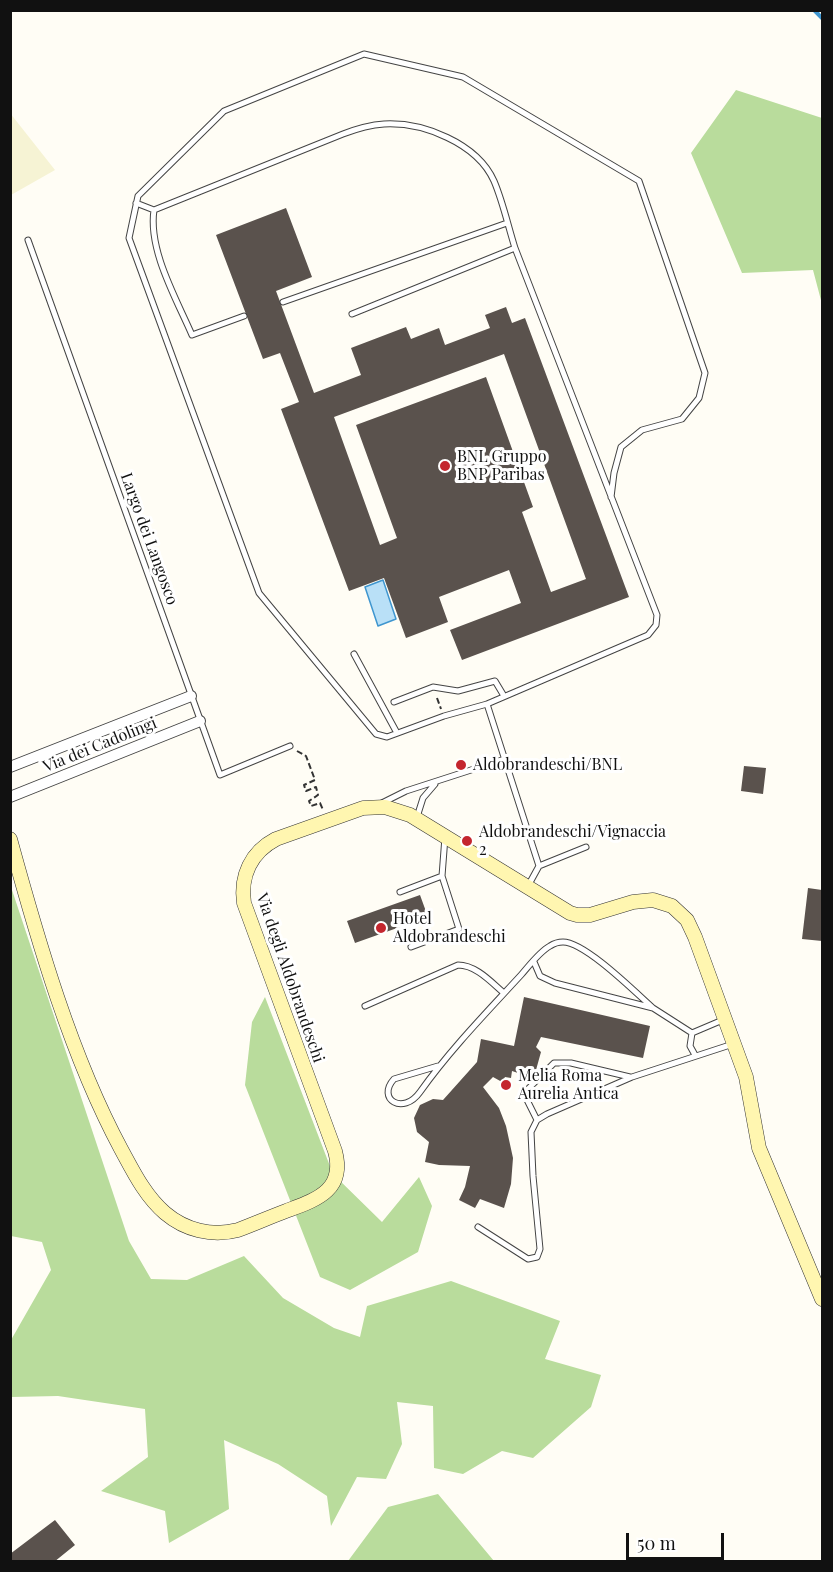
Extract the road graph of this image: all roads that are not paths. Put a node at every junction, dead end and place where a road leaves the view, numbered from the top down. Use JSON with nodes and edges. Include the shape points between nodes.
{"nodes":[{"id":1,"x":136,"y":203,"type":"junction"},
{"id":2,"x":154,"y":210,"type":"junction"},
{"id":3,"x":507,"y":223,"type":"junction"},
{"id":4,"x":28,"y":240,"type":"dead end"},
{"id":5,"x":515,"y":248,"type":"junction"},
{"id":6,"x":283,"y":303,"type":"dead end"},
{"id":7,"x":352,"y":314,"type":"dead end"},
{"id":8,"x":244,"y":316,"type":"dead end"},
{"id":9,"x":611,"y":497,"type":"junction"},
{"id":10,"x":354,"y":654,"type":"dead end"},
{"id":11,"x":191,"y":696,"type":"junction"},
{"id":12,"x":504,"y":696,"type":"junction"},
{"id":13,"x":394,"y":702,"type":"dead end"},
{"id":14,"x":487,"y":704,"type":"junction"},
{"id":15,"x":200,"y":721,"type":"junction"},
{"id":16,"x":397,"y":733,"type":"junction"},
{"id":17,"x":290,"y":746,"type":"dead end"},
{"id":18,"x":505,"y":759,"type":"junction"},
{"id":19,"x":10,"y":767,"type":"edge"},
{"id":20,"x":436,"y":783,"type":"junction"},
{"id":21,"x":10,"y":797,"type":"edge"},
{"id":22,"x":374,"y":807,"type":"junction"},
{"id":23,"x":417,"y":819,"type":"junction"},
{"id":24,"x":445,"y":836,"type":"junction"},
{"id":25,"x":10,"y":839,"type":"edge"},
{"id":26,"x":586,"y":847,"type":"dead end"},
{"id":27,"x":538,"y":866,"type":"junction"},
{"id":28,"x":442,"y":876,"type":"junction"},
{"id":29,"x":527,"y":887,"type":"junction"},
{"id":30,"x":400,"y":892,"type":"dead end"},
{"id":31,"x":411,"y":947,"type":"dead end"},
{"id":32,"x":534,"y":962,"type":"junction"},
{"id":33,"x":504,"y":993,"type":"junction"},
{"id":34,"x":365,"y":1006,"type":"dead end"},
{"id":35,"x":653,"y":1008,"type":"junction"},
{"id":36,"x":725,"y":1019,"type":"junction"},
{"id":37,"x":692,"y":1033,"type":"junction"},
{"id":38,"x":734,"y":1043,"type":"junction"},
{"id":39,"x":695,"y":1055,"type":"junction"},
{"id":40,"x":438,"y":1066,"type":"junction"},
{"id":41,"x":632,"y":1077,"type":"junction"},
{"id":42,"x":537,"y":1120,"type":"junction"},
{"id":43,"x":478,"y":1227,"type":"dead end"},
{"id":44,"x":822,"y":1299,"type":"edge"}],
"edges":[{"from":1,"to":2,"type":"lane"},
{"from":1,"to":9,"type":"lane","via":[[138,196],[224,111],[364,54],[463,77],[639,181],[705,373],[699,398],[682,419],[642,430],[621,447]]},
{"from":1,"to":16,"type":"lane","via":[[129,238],[259,593],[376,734],[387,737]]},
{"from":2,"to":3,"type":"lane","via":[[343,134],[395,124],[429,131],[476,155],[494,181]]},
{"from":2,"to":8,"type":"lane","via":[[155,248],[192,335]]},
{"from":3,"to":5,"type":"lane"},
{"from":3,"to":6,"type":"lane"},
{"from":4,"to":11,"type":"lane","name":"Largo dei Langosco"},
{"from":5,"to":7,"type":"lane"},
{"from":5,"to":9,"type":"lane"},
{"from":9,"to":12,"type":"lane","via":[[657,615],[656,626],[648,635]]},
{"from":10,"to":16,"type":"lane"},
{"from":11,"to":15,"type":"lane","name":"Largo dei Langosco"},
{"from":11,"to":19,"type":"street","name":"Via dei Cadolingi"},
{"from":12,"to":13,"type":"lane","via":[[495,681],[458,691],[433,687]]},
{"from":12,"to":14,"type":"lane"},
{"from":14,"to":16,"type":"lane"},
{"from":14,"to":18,"type":"lane"},
{"from":15,"to":17,"type":"lane","name":"Largo dei Langosco","via":[[220,775]]},
{"from":15,"to":21,"type":"street","name":"Via dei Cadolingi"},
{"from":18,"to":20,"type":"lane"},
{"from":18,"to":27,"type":"lane"},
{"from":20,"to":22,"type":"lane","via":[[406,791]]},
{"from":20,"to":23,"type":"lane","via":[[423,798]]},
{"from":22,"to":23,"type":"street","name":"Via degli Aldobrandeschi","via":[[393,809]]},
{"from":22,"to":25,"type":"street","name":"Via degli Aldobrandeschi","via":[[276,839],[254,856],[248,868],[243,893],[250,922],[337,1165],[329,1189],[316,1200],[238,1230],[218,1233],[191,1228],[161,1209],[138,1179],[112,1133],[53,981]]},
{"from":23,"to":24,"type":"street","name":"Via degli Aldobrandeschi"},
{"from":24,"to":28,"type":"lane"},
{"from":24,"to":29,"type":"street","name":"Via degli Aldobrandeschi"},
{"from":26,"to":27,"type":"lane"},
{"from":27,"to":29,"type":"lane"},
{"from":28,"to":30,"type":"lane"},
{"from":28,"to":31,"type":"lane","via":[[459,929]]},
{"from":29,"to":36,"type":"street","name":"Via degli Aldobrandeschi","via":[[577,915],[647,901],[667,903],[677,909],[695,937]]},
{"from":32,"to":33,"type":"lane"},
{"from":32,"to":35,"type":"lane","via":[[540,976],[555,983]]},
{"from":32,"to":35,"type":"lane","via":[[549,946],[574,944]]},
{"from":33,"to":34,"type":"lane","via":[[472,968],[458,965]]},
{"from":33,"to":40,"type":"lane"},
{"from":35,"to":37,"type":"lane"},
{"from":36,"to":37,"type":"lane"},
{"from":36,"to":38,"type":"street","name":"Via degli Aldobrandeschi"},
{"from":37,"to":39,"type":"lane","via":[[690,1046]]},
{"from":38,"to":39,"type":"lane"},
{"from":38,"to":44,"type":"street","name":"Via degli Aldobrandeschi","via":[[749,1088],[759,1148]]},
{"from":39,"to":41,"type":"lane"},
{"from":40,"to":40,"type":"lane","via":[[394,1079],[388,1092],[392,1101],[409,1104]]},
{"from":41,"to":42,"type":"lane"},
{"from":41,"to":42,"type":"lane","via":[[571,1063],[554,1063],[528,1089],[526,1098]]},
{"from":42,"to":43,"type":"lane","via":[[531,1132],[539,1254],[528,1259]]}]}
